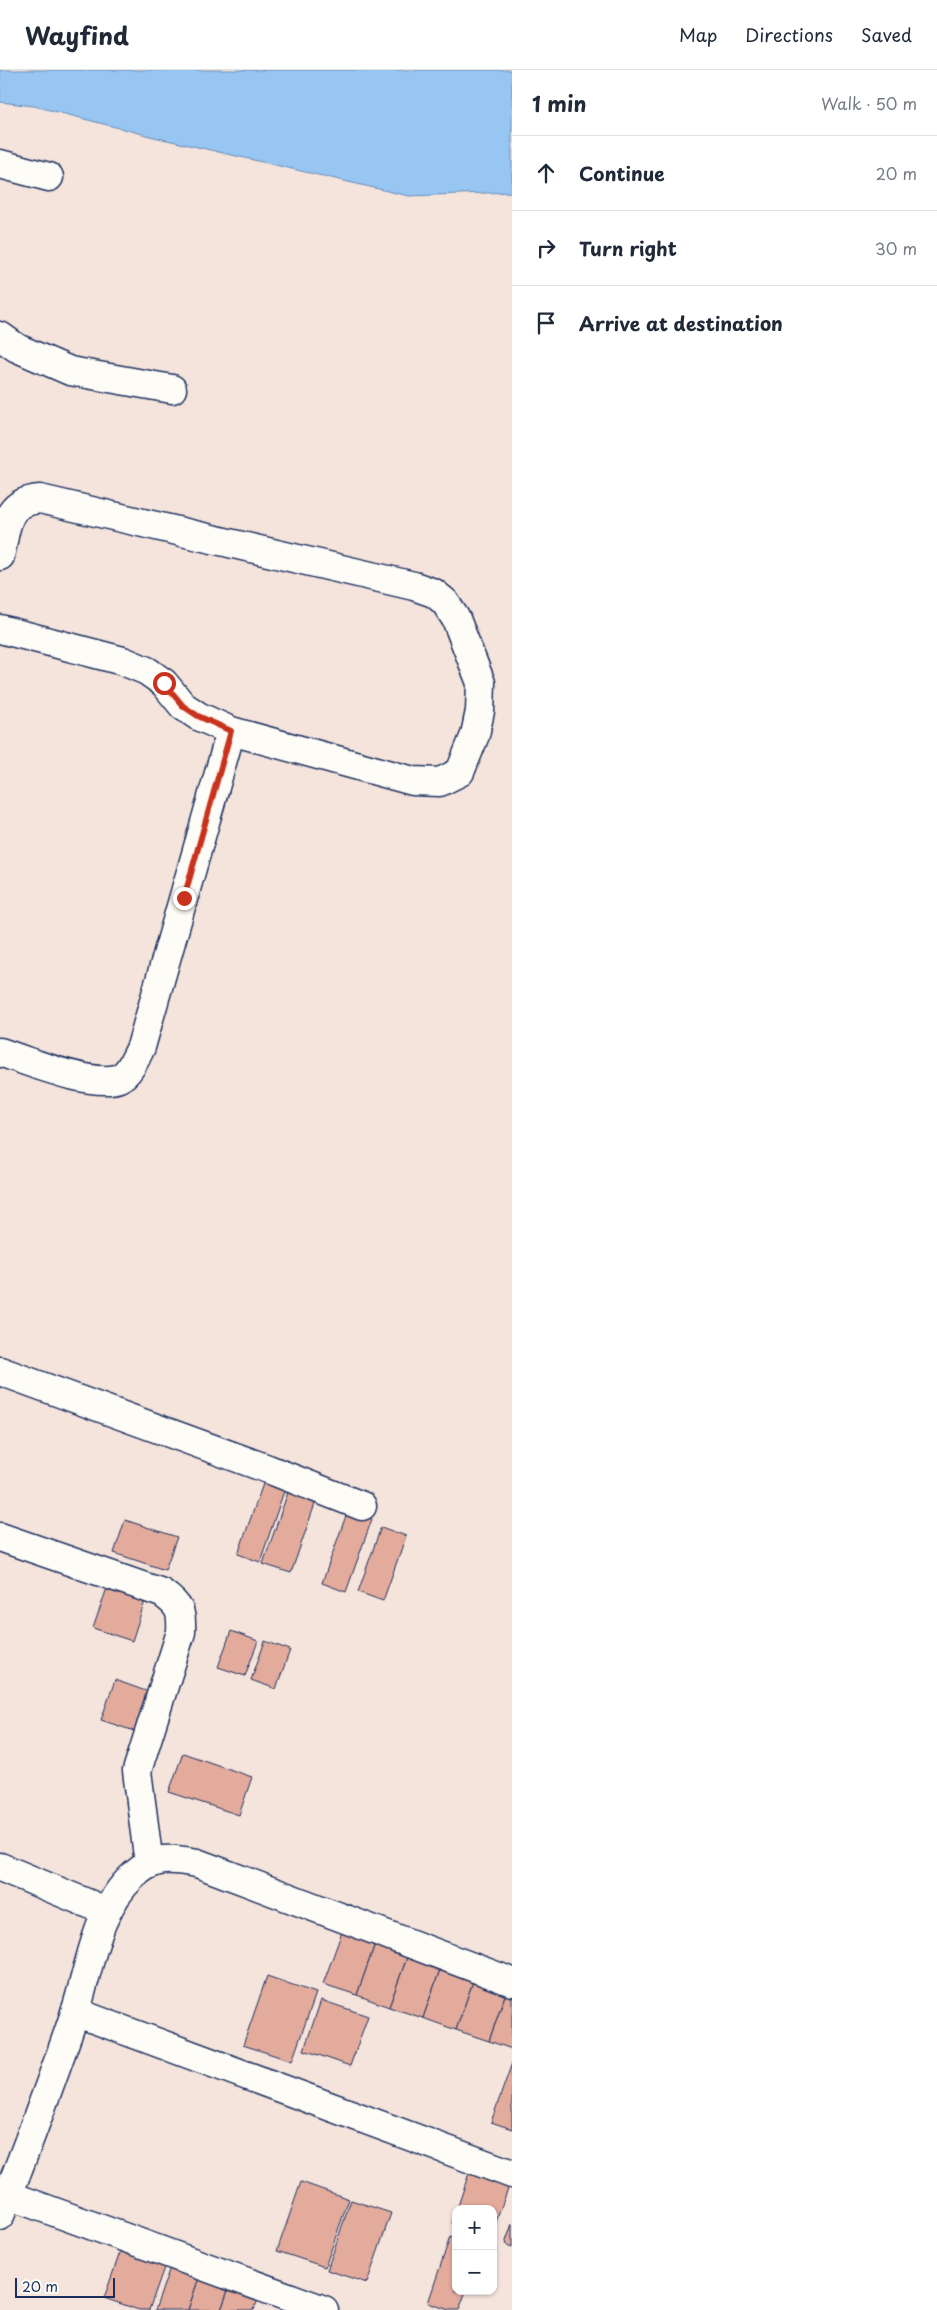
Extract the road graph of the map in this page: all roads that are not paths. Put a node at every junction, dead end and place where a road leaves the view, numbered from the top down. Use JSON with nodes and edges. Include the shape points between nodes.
{"nodes":[{"id":1,"x":0,"y":164,"type":"edge"},
{"id":2,"x":49,"y":176,"type":"dead end"},
{"id":3,"x":0,"y":336,"type":"edge"},
{"id":4,"x":172,"y":388,"type":"dead end"},
{"id":5,"x":0,"y":556,"type":"edge"},
{"id":6,"x":0,"y":629,"type":"edge"},
{"id":7,"x":231,"y":731,"type":"junction"},
{"id":8,"x":0,"y":1052,"type":"edge"},
{"id":9,"x":0,"y":1371,"type":"edge"},
{"id":10,"x":362,"y":1506,"type":"dead end"},
{"id":11,"x":0,"y":1537,"type":"edge"},
{"id":12,"x":149,"y":1864,"type":"junction"},
{"id":13,"x":0,"y":1867,"type":"edge"},
{"id":14,"x":106,"y":1911,"type":"junction"},
{"id":15,"x":512,"y":1982,"type":"edge"},
{"id":16,"x":75,"y":2012,"type":"junction"},
{"id":17,"x":512,"y":2174,"type":"edge"},
{"id":18,"x":4,"y":2205,"type":"edge"},
{"id":19,"x":324,"y":2310,"type":"edge"}],
"edges":[{"from":1,"to":2,"type":"street"},
{"from":3,"to":4,"type":"street","via":[[17,348],[70,372]]},
{"from":5,"to":7,"type":"street","via":[[10,516],[16,506],[27,500],[40,499],[414,586],[434,593],[445,602],[456,619],[481,683],[475,736],[460,772],[440,782],[413,781]]},
{"from":6,"to":7,"type":"street","via":[[123,661],[147,671],[164,683],[183,706]]},
{"from":7,"to":8,"type":"street","via":[[141,1047],[132,1066],[120,1077],[100,1081]]},
{"from":9,"to":10,"type":"street"},
{"from":11,"to":12,"type":"street","via":[[162,1593],[176,1603],[182,1616],[181,1632],[137,1771]]},
{"from":12,"to":14,"type":"street","via":[[133,1875]]},
{"from":12,"to":15,"type":"street","via":[[171,1858],[197,1863]]},
{"from":13,"to":14,"type":"street"},
{"from":14,"to":16,"type":"street"},
{"from":16,"to":17,"type":"street"},
{"from":16,"to":18,"type":"street"},
{"from":18,"to":19,"type":"street"}]}
